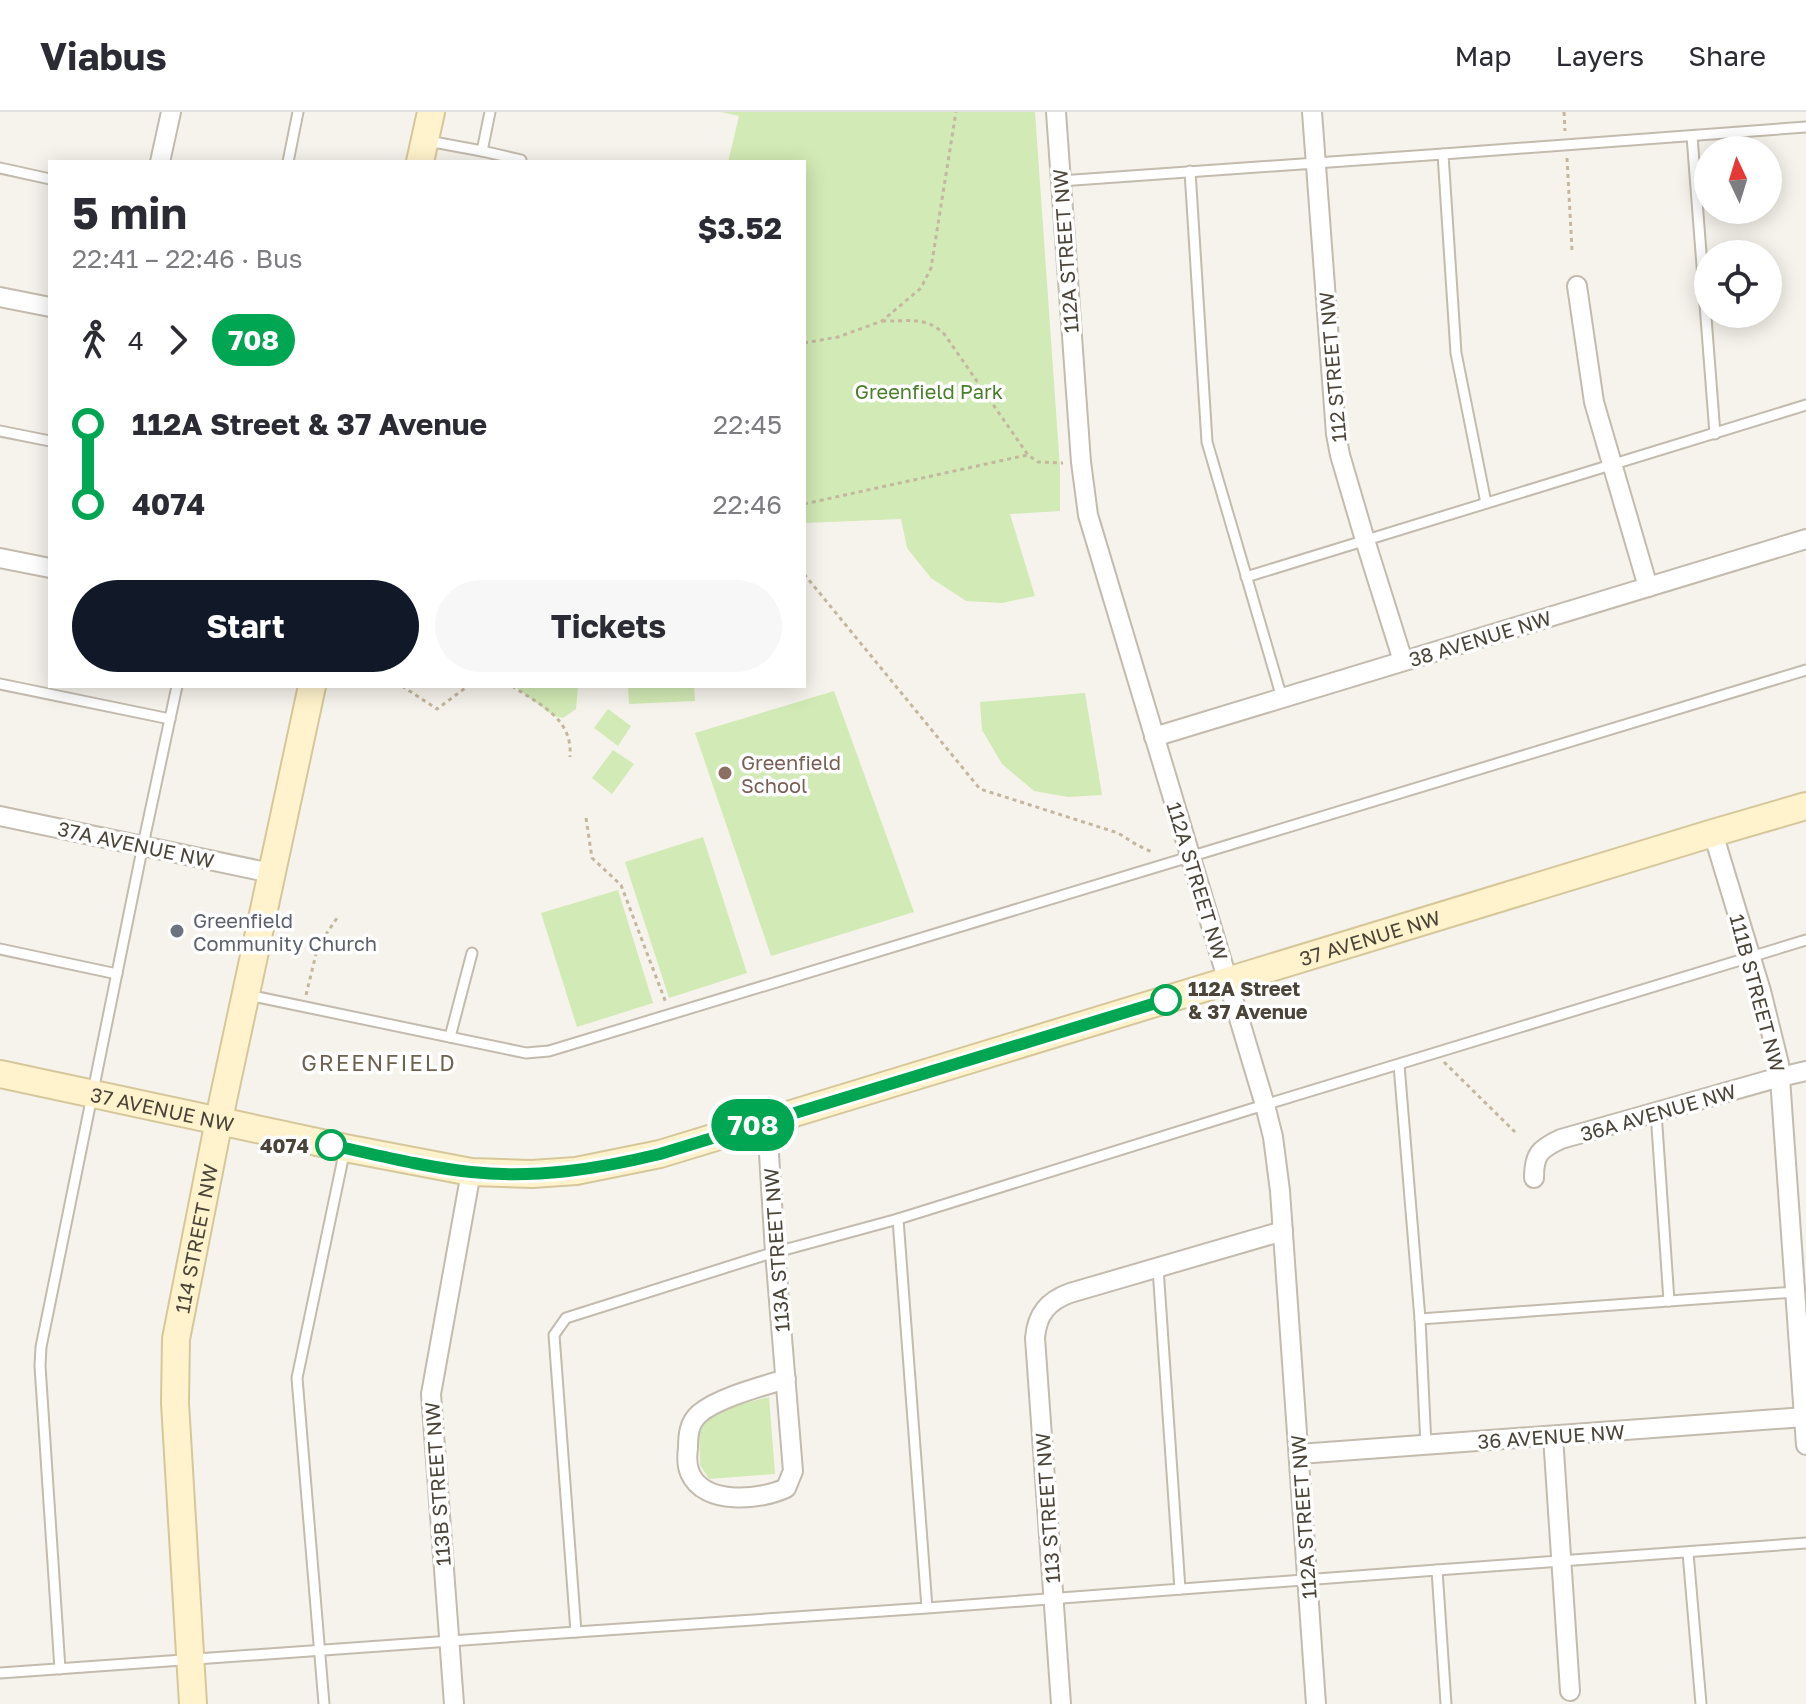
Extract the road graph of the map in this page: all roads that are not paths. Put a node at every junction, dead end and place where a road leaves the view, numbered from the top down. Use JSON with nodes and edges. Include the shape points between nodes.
{"nodes":[{"id":1,"x":171,"y":112,"type":"edge"},
{"id":2,"x":298,"y":112,"type":"edge"},
{"id":3,"x":431,"y":112,"type":"edge"},
{"id":4,"x":490,"y":112,"type":"edge"},
{"id":5,"x":1056,"y":112,"type":"edge"},
{"id":6,"x":1312,"y":112,"type":"edge"},
{"id":7,"x":1806,"y":127,"type":"edge"},
{"id":8,"x":1692,"y":136,"type":"junction"},
{"id":9,"x":423,"y":151,"type":"edge"},
{"id":10,"x":482,"y":151,"type":"junction"},
{"id":11,"x":1443,"y":154,"type":"junction"},
{"id":12,"x":160,"y":160,"type":"edge"},
{"id":13,"x":288,"y":160,"type":"edge"},
{"id":14,"x":521,"y":160,"type":"dead end"},
{"id":15,"x":1315,"y":162,"type":"junction"},
{"id":16,"x":0,"y":168,"type":"edge"},
{"id":17,"x":1190,"y":171,"type":"junction"},
{"id":18,"x":48,"y":179,"type":"edge"},
{"id":19,"x":1060,"y":181,"type":"junction"},
{"id":20,"x":1577,"y":286,"type":"dead end"},
{"id":21,"x":0,"y":297,"type":"edge"},
{"id":22,"x":48,"y":307,"type":"edge"},
{"id":23,"x":1806,"y":405,"type":"edge"},
{"id":24,"x":0,"y":431,"type":"edge"},
{"id":25,"x":1715,"y":434,"type":"junction"},
{"id":26,"x":48,"y":441,"type":"edge"},
{"id":27,"x":1611,"y":466,"type":"junction"},
{"id":28,"x":1486,"y":503,"type":"junction"},
{"id":29,"x":1806,"y":539,"type":"edge"},
{"id":30,"x":1365,"y":540,"type":"junction"},
{"id":31,"x":0,"y":558,"type":"edge"},
{"id":32,"x":48,"y":568,"type":"edge"},
{"id":33,"x":1246,"y":577,"type":"junction"},
{"id":34,"x":1648,"y":587,"type":"junction"},
{"id":35,"x":1403,"y":661,"type":"junction"},
{"id":36,"x":1806,"y":670,"type":"edge"},
{"id":37,"x":0,"y":684,"type":"edge"},
{"id":38,"x":177,"y":688,"type":"edge"},
{"id":39,"x":312,"y":688,"type":"edge"},
{"id":40,"x":1282,"y":698,"type":"junction"},
{"id":41,"x":170,"y":719,"type":"junction"},
{"id":42,"x":1154,"y":737,"type":"junction"},
{"id":43,"x":1806,"y":806,"type":"edge"},
{"id":44,"x":0,"y":816,"type":"edge"},
{"id":45,"x":1713,"y":833,"type":"junction"},
{"id":46,"x":143,"y":845,"type":"junction"},
{"id":47,"x":1190,"y":856,"type":"junction"},
{"id":48,"x":271,"y":873,"type":"junction"},
{"id":49,"x":1806,"y":940,"type":"edge"},
{"id":50,"x":0,"y":949,"type":"edge"},
{"id":51,"x":472,"y":953,"type":"dead end"},
{"id":52,"x":1750,"y":958,"type":"junction"},
{"id":53,"x":117,"y":974,"type":"junction"},
{"id":54,"x":1229,"y":981,"type":"junction"},
{"id":55,"x":245,"y":995,"type":"junction"},
{"id":56,"x":450,"y":1037,"type":"junction"},
{"id":57,"x":1399,"y":1065,"type":"junction"},
{"id":58,"x":1806,"y":1071,"type":"edge"},
{"id":59,"x":0,"y":1074,"type":"edge"},
{"id":60,"x":1780,"y":1077,"type":"junction"},
{"id":61,"x":93,"y":1094,"type":"junction"},
{"id":62,"x":1265,"y":1105,"type":"junction"},
{"id":63,"x":1656,"y":1112,"type":"junction"},
{"id":64,"x":218,"y":1121,"type":"junction"},
{"id":65,"x":767,"y":1121,"type":"junction"},
{"id":66,"x":345,"y":1148,"type":"junction"},
{"id":67,"x":471,"y":1172,"type":"junction"},
{"id":68,"x":1534,"y":1178,"type":"dead end"},
{"id":69,"x":898,"y":1219,"type":"junction"},
{"id":70,"x":1283,"y":1231,"type":"junction"},
{"id":71,"x":775,"y":1252,"type":"junction"},
{"id":72,"x":1158,"y":1268,"type":"junction"},
{"id":73,"x":1796,"y":1292,"type":"junction"},
{"id":74,"x":1669,"y":1301,"type":"junction"},
{"id":75,"x":1420,"y":1319,"type":"junction"},
{"id":76,"x":786,"y":1379,"type":"junction"},
{"id":77,"x":1804,"y":1417,"type":"junction"},
{"id":78,"x":1553,"y":1436,"type":"junction"},
{"id":79,"x":1806,"y":1445,"type":"edge"},
{"id":80,"x":1426,"y":1446,"type":"junction"},
{"id":81,"x":1299,"y":1454,"type":"junction"},
{"id":82,"x":1806,"y":1543,"type":"edge"},
{"id":83,"x":1688,"y":1553,"type":"junction"},
{"id":84,"x":1562,"y":1561,"type":"junction"},
{"id":85,"x":1437,"y":1570,"type":"junction"},
{"id":86,"x":1307,"y":1581,"type":"junction"},
{"id":87,"x":1180,"y":1589,"type":"junction"},
{"id":88,"x":1053,"y":1598,"type":"junction"},
{"id":89,"x":927,"y":1608,"type":"junction"},
{"id":90,"x":576,"y":1632,"type":"junction"},
{"id":91,"x":448,"y":1641,"type":"junction"},
{"id":92,"x":320,"y":1650,"type":"junction"},
{"id":93,"x":190,"y":1659,"type":"junction"},
{"id":94,"x":60,"y":1669,"type":"junction"},
{"id":95,"x":0,"y":1673,"type":"edge"},
{"id":96,"x":1570,"y":1691,"type":"dead end"},
{"id":97,"x":193,"y":1704,"type":"edge"},
{"id":98,"x":324,"y":1704,"type":"edge"},
{"id":99,"x":454,"y":1704,"type":"edge"},
{"id":100,"x":1061,"y":1704,"type":"edge"},
{"id":101,"x":1316,"y":1704,"type":"edge"},
{"id":102,"x":1446,"y":1704,"type":"edge"},
{"id":103,"x":1701,"y":1704,"type":"edge"}],
"edges":[{"from":1,"to":12,"type":"street"},
{"from":2,"to":13,"type":"lane"},
{"from":3,"to":9,"type":"street"},
{"from":4,"to":10,"type":"lane"},
{"from":5,"to":19,"type":"street","name":"112A STREET NW"},
{"from":6,"to":15,"type":"street","name":"112 STREET NW"},
{"from":7,"to":8,"type":"lane"},
{"from":8,"to":11,"type":"lane"},
{"from":8,"to":25,"type":"lane"},
{"from":9,"to":10,"type":"lane"},
{"from":10,"to":14,"type":"lane"},
{"from":11,"to":15,"type":"lane"},
{"from":11,"to":28,"type":"lane","via":[[1456,353]]},
{"from":15,"to":17,"type":"lane"},
{"from":15,"to":30,"type":"street","name":"112 STREET NW","via":[[1336,434]]},
{"from":16,"to":18,"type":"lane"},
{"from":17,"to":19,"type":"lane"},
{"from":17,"to":33,"type":"lane","via":[[1207,442]]},
{"from":19,"to":42,"type":"street","name":"112A STREET NW","via":[[1088,515]]},
{"from":20,"to":27,"type":"street","via":[[1591,390]]},
{"from":21,"to":22,"type":"street"},
{"from":23,"to":25,"type":"lane"},
{"from":24,"to":26,"type":"lane"},
{"from":25,"to":27,"type":"lane"},
{"from":27,"to":28,"type":"lane"},
{"from":27,"to":34,"type":"street"},
{"from":28,"to":30,"type":"lane"},
{"from":29,"to":34,"type":"street","name":"38 AVENUE NW"},
{"from":30,"to":33,"type":"lane"},
{"from":30,"to":35,"type":"street","name":"112 STREET NW"},
{"from":31,"to":32,"type":"street"},
{"from":33,"to":40,"type":"lane"},
{"from":34,"to":35,"type":"street","name":"38 AVENUE NW"},
{"from":35,"to":40,"type":"street","name":"38 AVENUE NW"},
{"from":36,"to":47,"type":"lane"},
{"from":37,"to":41,"type":"lane"},
{"from":38,"to":41,"type":"lane"},
{"from":39,"to":48,"type":"street","name":"114 STREET NW"},
{"from":40,"to":42,"type":"street","name":"38 AVENUE NW"},
{"from":41,"to":46,"type":"lane"},
{"from":42,"to":47,"type":"street","name":"112A STREET NW"},
{"from":43,"to":45,"type":"street","name":"37 AVENUE NW"},
{"from":44,"to":46,"type":"street","name":"37A AVENUE NW"},
{"from":45,"to":52,"type":"street","name":"111B STREET NW"},
{"from":45,"to":54,"type":"street","name":"37 AVENUE NW"},
{"from":46,"to":48,"type":"street","name":"37A AVENUE NW"},
{"from":46,"to":53,"type":"lane"},
{"from":47,"to":54,"type":"street","name":"112A STREET NW"},
{"from":47,"to":56,"type":"lane","via":[[560,1048],[526,1053]]},
{"from":48,"to":55,"type":"street","name":"114 STREET NW"},
{"from":49,"to":52,"type":"lane"},
{"from":50,"to":53,"type":"lane"},
{"from":51,"to":56,"type":"lane"},
{"from":52,"to":57,"type":"lane"},
{"from":52,"to":60,"type":"street","name":"111B STREET NW"},
{"from":53,"to":61,"type":"lane"},
{"from":54,"to":62,"type":"street","name":"112A STREET NW"},
{"from":54,"to":65,"type":"street","name":"37 AVENUE NW"},
{"from":55,"to":56,"type":"lane"},
{"from":55,"to":64,"type":"street","name":"114 STREET NW"},
{"from":57,"to":62,"type":"lane"},
{"from":57,"to":75,"type":"lane"},
{"from":58,"to":60,"type":"street","name":"36A AVENUE NW"},
{"from":59,"to":61,"type":"street","name":"37 AVENUE NW"},
{"from":60,"to":63,"type":"street","name":"36A AVENUE NW"},
{"from":60,"to":73,"type":"street","name":"111B STREET NW"},
{"from":61,"to":64,"type":"street","name":"37 AVENUE NW"},
{"from":61,"to":94,"type":"lane","via":[[40,1356]]},
{"from":62,"to":69,"type":"lane"},
{"from":62,"to":70,"type":"street","name":"112A STREET NW"},
{"from":63,"to":68,"type":"street","name":"36A AVENUE NW","via":[[1548,1145],[1534,1162]]},
{"from":63,"to":74,"type":"lane"},
{"from":64,"to":66,"type":"street","name":"37 AVENUE NW"},
{"from":64,"to":93,"type":"street","name":"114 STREET NW","via":[[174,1357]]},
{"from":65,"to":67,"type":"street","name":"37 AVENUE NW","via":[[660,1154],[590,1168],[532,1174]]},
{"from":65,"to":71,"type":"street","name":"113A STREET NW"},
{"from":66,"to":67,"type":"street","name":"37 AVENUE NW"},
{"from":66,"to":92,"type":"lane","via":[[297,1378]]},
{"from":67,"to":91,"type":"street","name":"113B STREET NW","via":[[431,1394]]},
{"from":69,"to":71,"type":"lane"},
{"from":69,"to":89,"type":"lane"},
{"from":70,"to":72,"type":"street"},
{"from":70,"to":81,"type":"street","name":"112A STREET NW"},
{"from":71,"to":76,"type":"street","name":"113A STREET NW"},
{"from":71,"to":90,"type":"lane","via":[[566,1318],[554,1335]]},
{"from":72,"to":87,"type":"lane"},
{"from":72,"to":88,"type":"street","name":"113 STREET NW","via":[[1063,1295],[1041,1313],[1036,1327]]},
{"from":73,"to":74,"type":"lane"},
{"from":73,"to":77,"type":"street","name":"111B STREET NW"},
{"from":74,"to":75,"type":"lane"},
{"from":75,"to":80,"type":"lane"},
{"from":76,"to":76,"type":"street","name":"113A STREET NW","via":[[699,1414],[689,1430],[687,1453],[697,1483],[736,1498],[786,1488],[793,1471]]},
{"from":77,"to":78,"type":"street","name":"36 AVENUE NW"},
{"from":77,"to":79,"type":"street","name":"111B STREET NW"},
{"from":78,"to":80,"type":"street","name":"36 AVENUE NW"},
{"from":78,"to":84,"type":"street"},
{"from":80,"to":81,"type":"street","name":"36 AVENUE NW"},
{"from":81,"to":86,"type":"street","name":"112A STREET NW"},
{"from":82,"to":83,"type":"lane"},
{"from":83,"to":84,"type":"lane"},
{"from":83,"to":103,"type":"lane"},
{"from":84,"to":85,"type":"lane"},
{"from":84,"to":96,"type":"street"},
{"from":85,"to":86,"type":"lane"},
{"from":85,"to":102,"type":"lane"},
{"from":86,"to":87,"type":"lane"},
{"from":86,"to":101,"type":"street","name":"112A STREET NW"},
{"from":87,"to":88,"type":"lane"},
{"from":88,"to":89,"type":"lane"},
{"from":88,"to":100,"type":"street","name":"113 STREET NW"},
{"from":89,"to":90,"type":"lane"},
{"from":90,"to":91,"type":"lane"},
{"from":91,"to":92,"type":"lane"},
{"from":91,"to":99,"type":"street","name":"113B STREET NW"},
{"from":92,"to":93,"type":"lane"},
{"from":92,"to":98,"type":"lane"},
{"from":93,"to":94,"type":"lane"},
{"from":93,"to":97,"type":"street","name":"114 STREET NW"},
{"from":94,"to":95,"type":"lane"}]}
